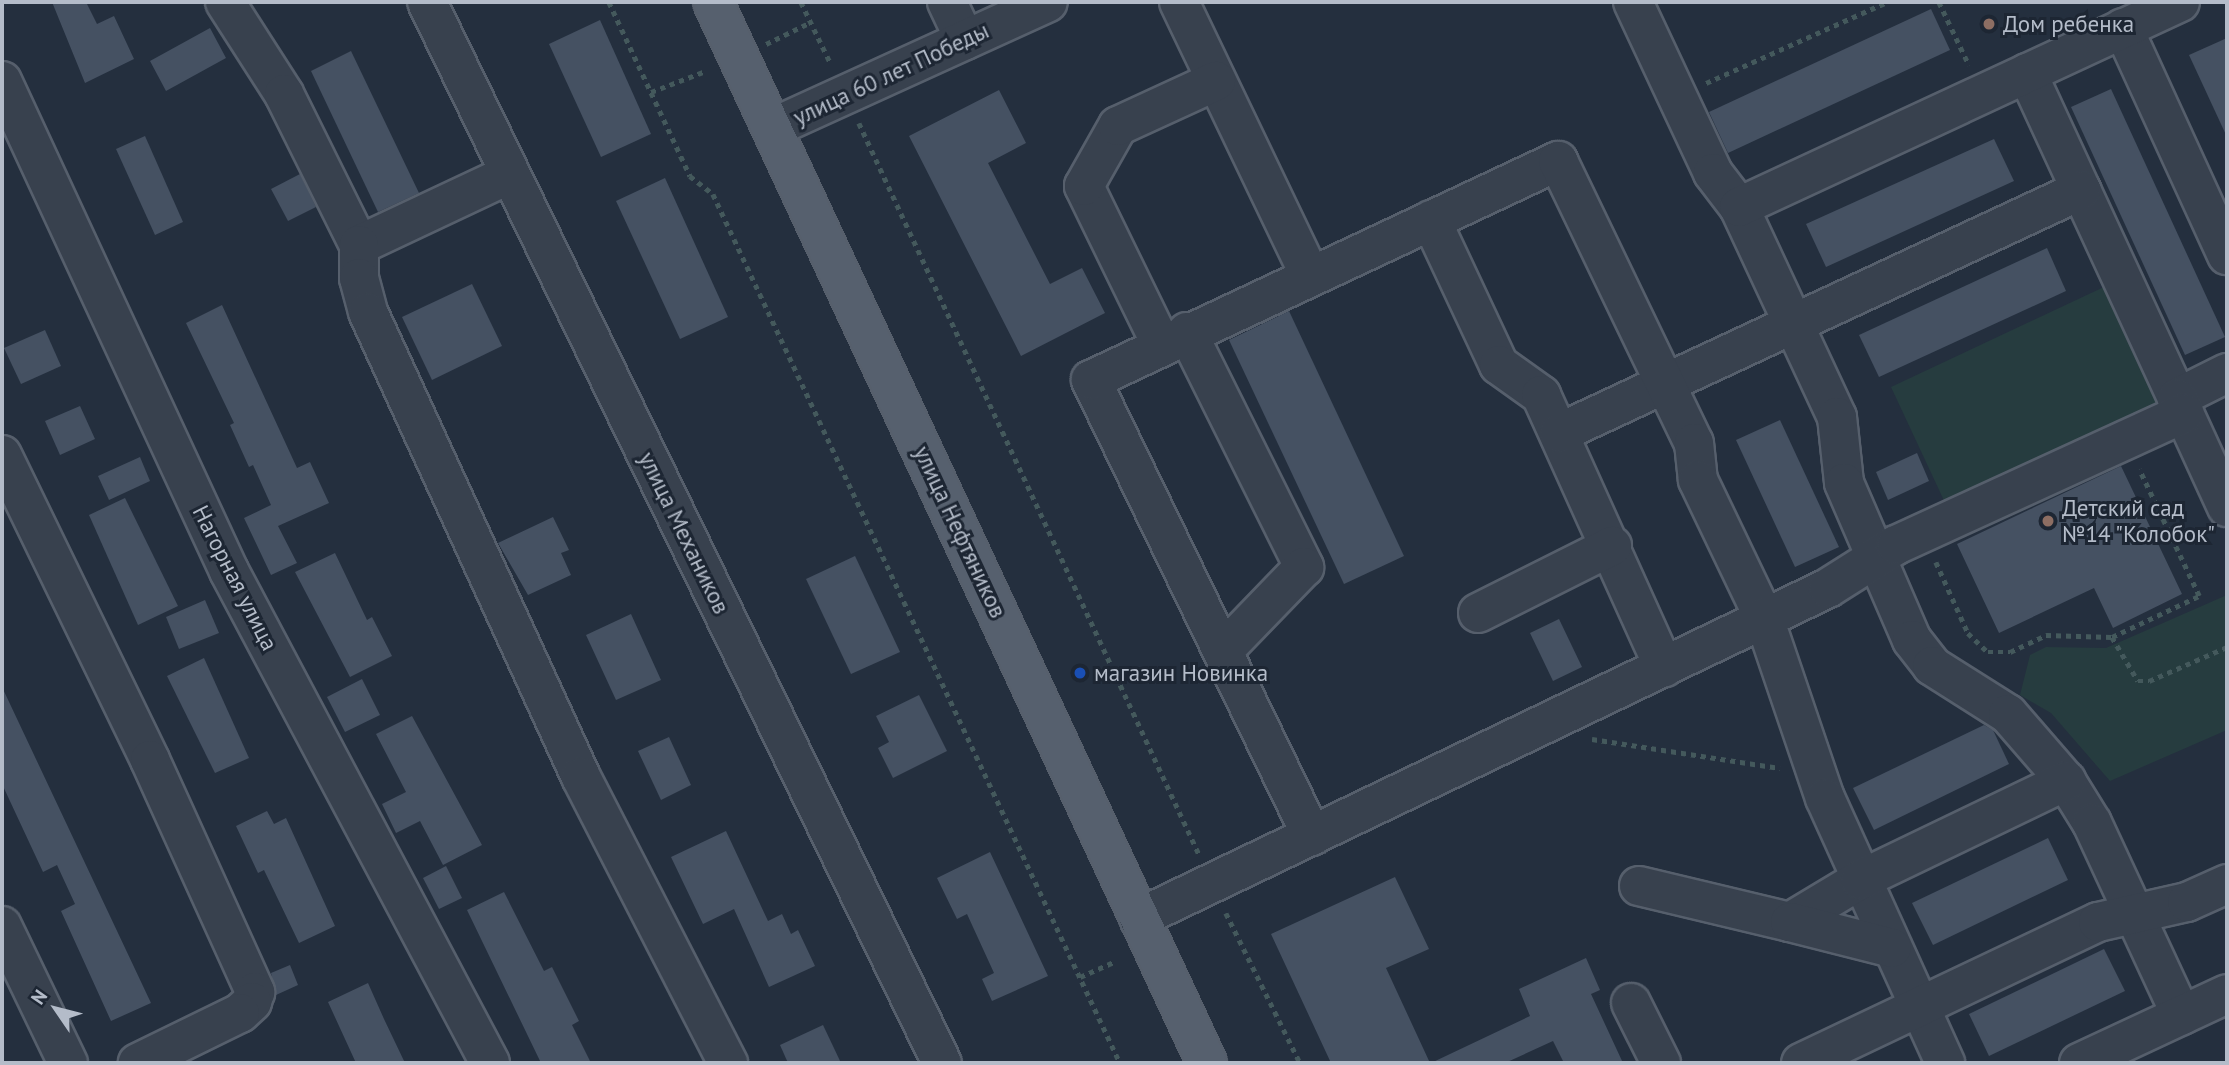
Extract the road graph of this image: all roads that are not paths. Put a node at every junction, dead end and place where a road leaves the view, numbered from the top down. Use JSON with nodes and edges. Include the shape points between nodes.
{"nodes":[{"id":1,"x":225,"y":2,"type":"edge"},
{"id":2,"x":427,"y":2,"type":"edge"},
{"id":3,"x":713,"y":2,"type":"edge"},
{"id":4,"x":947,"y":2,"type":"edge"},
{"id":5,"x":1048,"y":2,"type":"edge"},
{"id":6,"x":1179,"y":2,"type":"edge"},
{"id":7,"x":1633,"y":2,"type":"edge"},
{"id":8,"x":2180,"y":2,"type":"edge"},
{"id":9,"x":2123,"y":28,"type":"junction"},
{"id":10,"x":965,"y":40,"type":"junction"},
{"id":11,"x":2027,"y":74,"type":"junction"},
{"id":12,"x":2,"y":81,"type":"edge"},
{"id":13,"x":1216,"y":81,"type":"junction"},
{"id":14,"x":772,"y":128,"type":"junction"},
{"id":15,"x":510,"y":174,"type":"junction"},
{"id":16,"x":2081,"y":190,"type":"junction"},
{"id":17,"x":1739,"y":207,"type":"junction"},
{"id":18,"x":1432,"y":220,"type":"junction"},
{"id":19,"x":359,"y":245,"type":"junction"},
{"id":20,"x":2227,"y":255,"type":"edge"},
{"id":21,"x":1310,"y":275,"type":"junction"},
{"id":22,"x":1793,"y":324,"type":"junction"},
{"id":23,"x":1175,"y":339,"type":"junction"},
{"id":24,"x":2227,"y":373,"type":"edge"},
{"id":25,"x":1665,"y":384,"type":"junction"},
{"id":26,"x":2180,"y":405,"type":"junction"},
{"id":27,"x":1559,"y":433,"type":"junction"},
{"id":28,"x":2,"y":455,"type":"edge"},
{"id":29,"x":2226,"y":503,"type":"edge"},
{"id":30,"x":1612,"y":546,"type":"junction"},
{"id":31,"x":1873,"y":557,"type":"junction"},
{"id":32,"x":1478,"y":613,"type":"dead end"},
{"id":33,"x":1764,"y":618,"type":"junction"},
{"id":34,"x":1223,"y":651,"type":"junction"},
{"id":35,"x":1664,"y":667,"type":"junction"},
{"id":36,"x":2066,"y":781,"type":"junction"},
{"id":37,"x":1312,"y":836,"type":"junction"},
{"id":38,"x":1860,"y":880,"type":"junction"},
{"id":39,"x":2227,"y":884,"type":"edge"},
{"id":40,"x":1639,"y":886,"type":"dead end"},
{"id":41,"x":2133,"y":913,"type":"junction"},
{"id":42,"x":1139,"y":918,"type":"junction"},
{"id":43,"x":1790,"y":922,"type":"junction"},
{"id":44,"x":2,"y":926,"type":"edge"},
{"id":45,"x":1892,"y":948,"type":"junction"},
{"id":46,"x":2227,"y":994,"type":"edge"},
{"id":47,"x":1631,"y":1003,"type":"dead end"},
{"id":48,"x":1919,"y":1007,"type":"junction"},
{"id":49,"x":2181,"y":1015,"type":"junction"},
{"id":50,"x":68,"y":1063,"type":"edge"},
{"id":51,"x":138,"y":1063,"type":"edge"},
{"id":52,"x":490,"y":1063,"type":"edge"},
{"id":53,"x":728,"y":1063,"type":"edge"},
{"id":54,"x":942,"y":1063,"type":"edge"},
{"id":55,"x":1207,"y":1063,"type":"edge"},
{"id":56,"x":1661,"y":1063,"type":"edge"},
{"id":57,"x":1801,"y":1063,"type":"edge"},
{"id":58,"x":1945,"y":1063,"type":"edge"},
{"id":59,"x":2079,"y":1063,"type":"edge"}],
"edges":[{"from":1,"to":19,"type":"street","via":[[284,94]]},
{"from":2,"to":15,"type":"street","name":"улица Механиков"},
{"from":3,"to":14,"type":"main road","name":"улица Нефтяников"},
{"from":4,"to":10,"type":"street"},
{"from":5,"to":10,"type":"street","name":"улица 60 лет Победы"},
{"from":6,"to":13,"type":"street"},
{"from":7,"to":17,"type":"street","via":[[1713,173]]},
{"from":8,"to":9,"type":"street"},
{"from":9,"to":11,"type":"street"},
{"from":9,"to":20,"type":"street"},
{"from":10,"to":14,"type":"street","name":"улица 60 лет Победы"},
{"from":11,"to":16,"type":"street"},
{"from":11,"to":17,"type":"street"},
{"from":12,"to":52,"type":"street","name":"Нагорная улица","via":[[229,571]]},
{"from":13,"to":21,"type":"street"},
{"from":13,"to":23,"type":"street","via":[[1118,126],[1084,186]]},
{"from":14,"to":42,"type":"main road","name":"улица Нефтяников"},
{"from":15,"to":19,"type":"street"},
{"from":15,"to":54,"type":"street","name":"улица Механиков"},
{"from":16,"to":22,"type":"street"},
{"from":16,"to":26,"type":"street"},
{"from":17,"to":22,"type":"street"},
{"from":18,"to":21,"type":"street"},
{"from":18,"to":25,"type":"street","via":[[1558,161]]},
{"from":18,"to":27,"type":"street","via":[[1499,365],[1541,395]]},
{"from":19,"to":53,"type":"street","via":[[359,278],[368,312],[581,777]]},
{"from":21,"to":23,"type":"street"},
{"from":22,"to":25,"type":"street"},
{"from":22,"to":31,"type":"street","via":[[1837,417],[1844,483]]},
{"from":23,"to":34,"type":"street","via":[[1304,568]]},
{"from":23,"to":34,"type":"street","via":[[1091,380]]},
{"from":24,"to":26,"type":"street"},
{"from":25,"to":27,"type":"street"},
{"from":25,"to":33,"type":"street","via":[[1694,443],[1698,480]]},
{"from":26,"to":29,"type":"street"},
{"from":26,"to":31,"type":"street","via":[[2125,440]]},
{"from":27,"to":30,"type":"street"},
{"from":28,"to":51,"type":"street","via":[[150,760],[255,992],[253,1002],[240,1013]]},
{"from":30,"to":32,"type":"street"},
{"from":30,"to":35,"type":"street"},
{"from":31,"to":33,"type":"street","via":[[1828,588]]},
{"from":31,"to":36,"type":"street","via":[[1922,655],[2008,714]]},
{"from":33,"to":35,"type":"street"},
{"from":33,"to":38,"type":"street","via":[[1816,774]]},
{"from":34,"to":37,"type":"street"},
{"from":35,"to":37,"type":"street"},
{"from":36,"to":38,"type":"street"},
{"from":36,"to":41,"type":"street","via":[[2092,823]]},
{"from":37,"to":42,"type":"street"},
{"from":38,"to":43,"type":"street"},
{"from":38,"to":45,"type":"street"},
{"from":39,"to":41,"type":"street","via":[[2187,902]]},
{"from":40,"to":43,"type":"street"},
{"from":41,"to":48,"type":"street","via":[[2098,922]]},
{"from":41,"to":49,"type":"street"},
{"from":42,"to":55,"type":"main road","name":"улица Нефтяников"},
{"from":43,"to":45,"type":"street"},
{"from":44,"to":50,"type":"street"},
{"from":45,"to":48,"type":"street"},
{"from":46,"to":49,"type":"street"},
{"from":47,"to":56,"type":"street"},
{"from":48,"to":57,"type":"street"},
{"from":48,"to":58,"type":"street"},
{"from":49,"to":59,"type":"street"}]}
